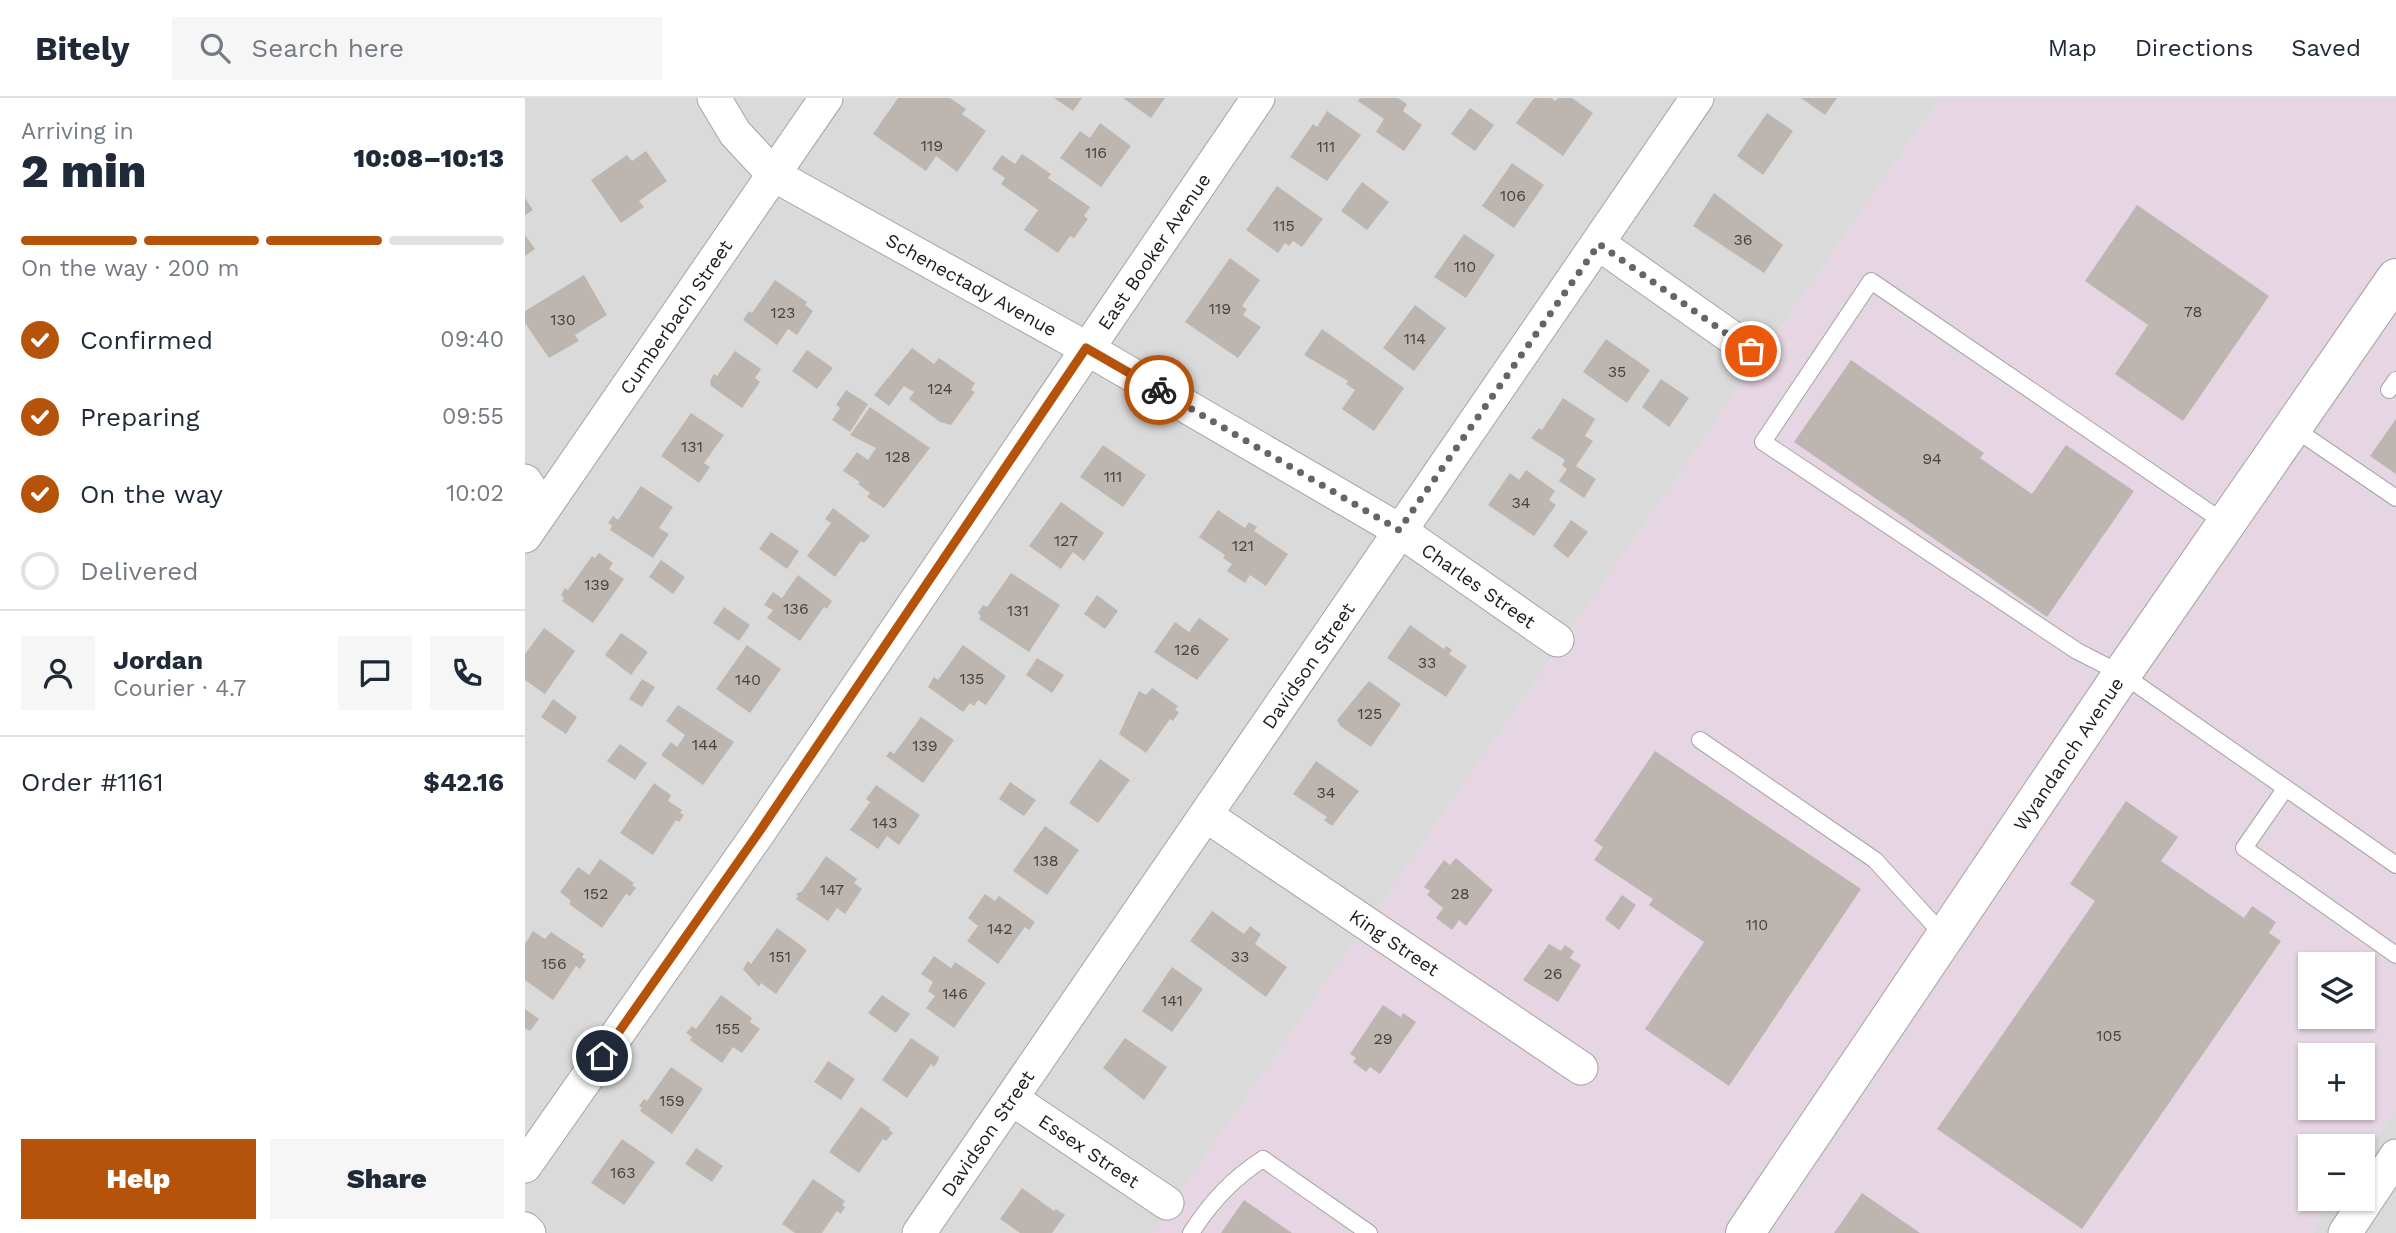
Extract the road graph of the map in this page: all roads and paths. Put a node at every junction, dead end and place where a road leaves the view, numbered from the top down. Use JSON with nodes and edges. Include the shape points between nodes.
{"nodes":[{"id":1,"x":714,"y":98,"type":"edge"},
{"id":2,"x":827,"y":98,"type":"edge"},
{"id":3,"x":1258,"y":98,"type":"edge"},
{"id":4,"x":1697,"y":98,"type":"edge"},
{"id":5,"x":774,"y":175,"type":"junction"},
{"id":6,"x":1599,"y":244,"type":"junction"},
{"id":7,"x":2396,"y":278,"type":"edge"},
{"id":8,"x":1086,"y":348,"type":"junction"},
{"id":9,"x":1751,"y":351,"type":"dead end"},
{"id":10,"x":2292,"y":427,"type":"junction"},
{"id":11,"x":525,"y":481,"type":"edge"},
{"id":12,"x":2396,"y":498,"type":"edge"},
{"id":13,"x":534,"y":523,"type":"edge"},
{"id":14,"x":2225,"y":523,"type":"junction"},
{"id":15,"x":1399,"y":530,"type":"junction"},
{"id":16,"x":1557,"y":640,"type":"dead end"},
{"id":17,"x":2122,"y":674,"type":"junction"},
{"id":18,"x":1700,"y":740,"type":"dead end"},
{"id":19,"x":2285,"y":789,"type":"junction"},
{"id":20,"x":1207,"y":816,"type":"junction"},
{"id":21,"x":2396,"y":866,"type":"edge"},
{"id":22,"x":1945,"y":937,"type":"junction"},
{"id":23,"x":2396,"y":955,"type":"edge"},
{"id":24,"x":1581,"y":1068,"type":"dead end"},
{"id":25,"x":1012,"y":1099,"type":"junction"},
{"id":26,"x":2396,"y":1156,"type":"edge"},
{"id":27,"x":525,"y":1166,"type":"edge"},
{"id":28,"x":1167,"y":1203,"type":"dead end"},
{"id":29,"x":525,"y":1229,"type":"edge"},
{"id":30,"x":529,"y":1233,"type":"edge"},
{"id":31,"x":919,"y":1233,"type":"edge"},
{"id":32,"x":1191,"y":1233,"type":"edge"},
{"id":33,"x":1369,"y":1233,"type":"edge"},
{"id":34,"x":1745,"y":1233,"type":"edge"},
{"id":35,"x":2344,"y":1233,"type":"edge"}],
"edges":[{"from":1,"to":5,"type":"street","name":"Schenectady Avenue","via":[[735,133]]},
{"from":2,"to":5,"type":"street","name":"Cumberbach Street"},
{"from":3,"to":8,"type":"street","name":"East Booker Avenue"},
{"from":4,"to":6,"type":"street","name":"Davidson Street"},
{"from":5,"to":8,"type":"street","name":"Schenectady Avenue"},
{"from":5,"to":13,"type":"street","name":"Cumberbach Street"},
{"from":6,"to":9,"type":"street"},
{"from":6,"to":15,"type":"street","name":"Davidson Street"},
{"from":7,"to":10,"type":"street","name":"Wyandanch Avenue"},
{"from":8,"to":15,"type":"street","name":"Schenectady Avenue"},
{"from":8,"to":27,"type":"street","name":"East Booker Avenue","via":[[757,835]]},
{"from":10,"to":12,"type":"lane"},
{"from":10,"to":14,"type":"street","name":"Wyandanch Avenue"},
{"from":11,"to":13,"type":"street"},
{"from":14,"to":17,"type":"street","name":"Wyandanch Avenue"},
{"from":14,"to":17,"type":"lane","via":[[1871,281],[1763,442],[2077,651]]},
{"from":15,"to":16,"type":"street","name":"Charles Street"},
{"from":15,"to":20,"type":"street","name":"Davidson Street"},
{"from":17,"to":19,"type":"lane"},
{"from":17,"to":22,"type":"street","name":"Wyandanch Avenue"},
{"from":18,"to":22,"type":"lane","via":[[1875,860]]},
{"from":19,"to":21,"type":"lane"},
{"from":19,"to":23,"type":"lane","via":[[2244,848]]},
{"from":20,"to":24,"type":"street","name":"King Street"},
{"from":20,"to":25,"type":"street","name":"Davidson Street"},
{"from":22,"to":34,"type":"street","name":"Wyandanch Avenue"},
{"from":25,"to":28,"type":"street","name":"Essex Street"},
{"from":25,"to":31,"type":"street","name":"Davidson Street"},
{"from":26,"to":35,"type":"street"},
{"from":29,"to":30,"type":"street"},
{"from":32,"to":33,"type":"lane","via":[[1242,1172],[1263,1160]]}]}
